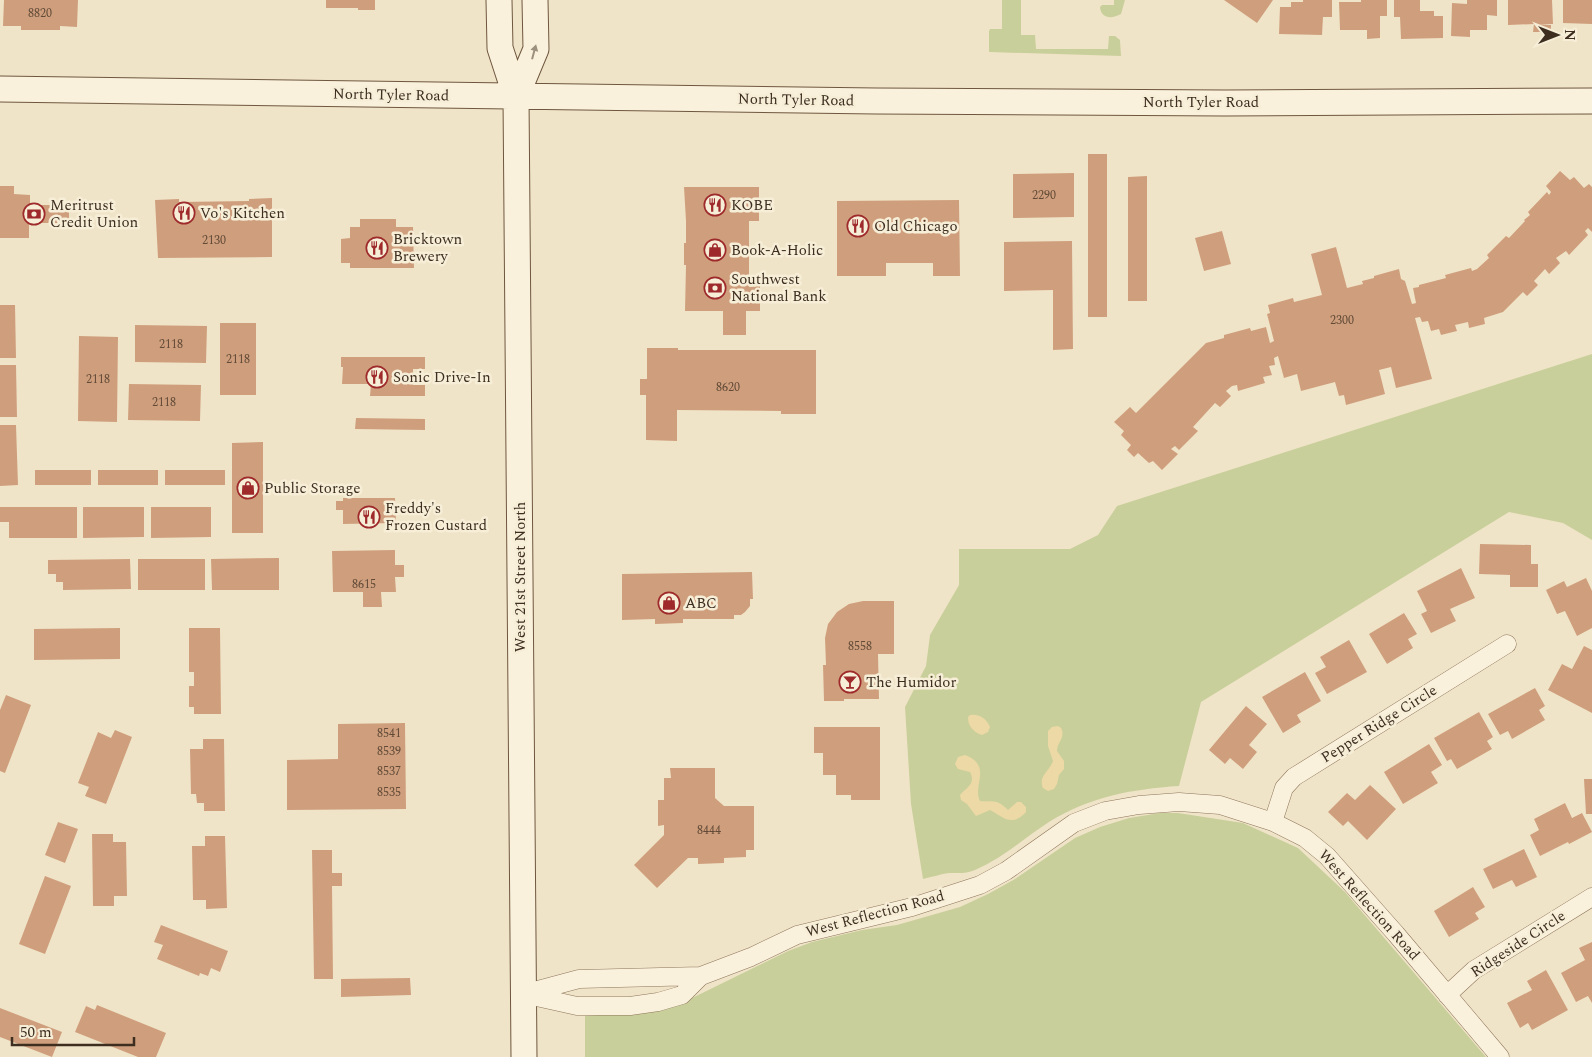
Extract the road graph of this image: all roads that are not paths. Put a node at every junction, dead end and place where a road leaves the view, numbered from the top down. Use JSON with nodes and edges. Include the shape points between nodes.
{"nodes":[{"id":1,"x":499,"y":0,"type":"edge"},
{"id":2,"x":535,"y":0,"type":"edge"},
{"id":3,"x":0,"y":90,"type":"edge"},
{"id":4,"x":516,"y":97,"type":"junction"},
{"id":5,"x":1592,"y":101,"type":"edge"},
{"id":6,"x":1507,"y":644,"type":"dead end"},
{"id":7,"x":1273,"y":822,"type":"junction"},
{"id":8,"x":1592,"y":897,"type":"edge"},
{"id":9,"x":700,"y":976,"type":"junction"},
{"id":10,"x":524,"y":994,"type":"junction"},
{"id":11,"x":1447,"y":994,"type":"junction"},
{"id":12,"x":524,"y":1057,"type":"edge"},
{"id":13,"x":1500,"y":1057,"type":"edge"}],
"edges":[{"from":1,"to":4,"type":"main road","name":"West 21st Street North","via":[[500,48]]},
{"from":4,"to":2,"type":"main road","name":"West 21st Street North","one_way":true,"via":[[536,49]]},
{"from":3,"to":4,"type":"main road","name":"North Tyler Road"},
{"from":4,"to":5,"type":"main road","name":"North Tyler Road","via":[[978,102]]},
{"from":4,"to":10,"type":"main road","name":"West 21st Street North"},
{"from":6,"to":7,"type":"street","name":"Pepper Ridge Circle","via":[[1294,777],[1284,788]]},
{"from":7,"to":9,"type":"street","name":"West Reflection Road","via":[[1220,805],[1179,802],[1139,804],[1105,811],[1074,823],[1006,871],[980,885],[912,908],[797,936],[751,958]]},
{"from":7,"to":11,"type":"street","name":"West Reflection Road","via":[[1305,838],[1327,856]]},
{"from":8,"to":11,"type":"street","name":"Ridgeside Circle","via":[[1474,970]]},
{"from":9,"to":10,"type":"street","name":"West Reflection Road","via":[[579,979]]},
{"from":9,"to":10,"type":"street","name":"West Reflection Road","via":[[682,995],[630,1006],[577,1006]]},
{"from":10,"to":12,"type":"main road","name":"West 21st Street North"},
{"from":11,"to":13,"type":"street","name":"West Reflection Road"}]}
